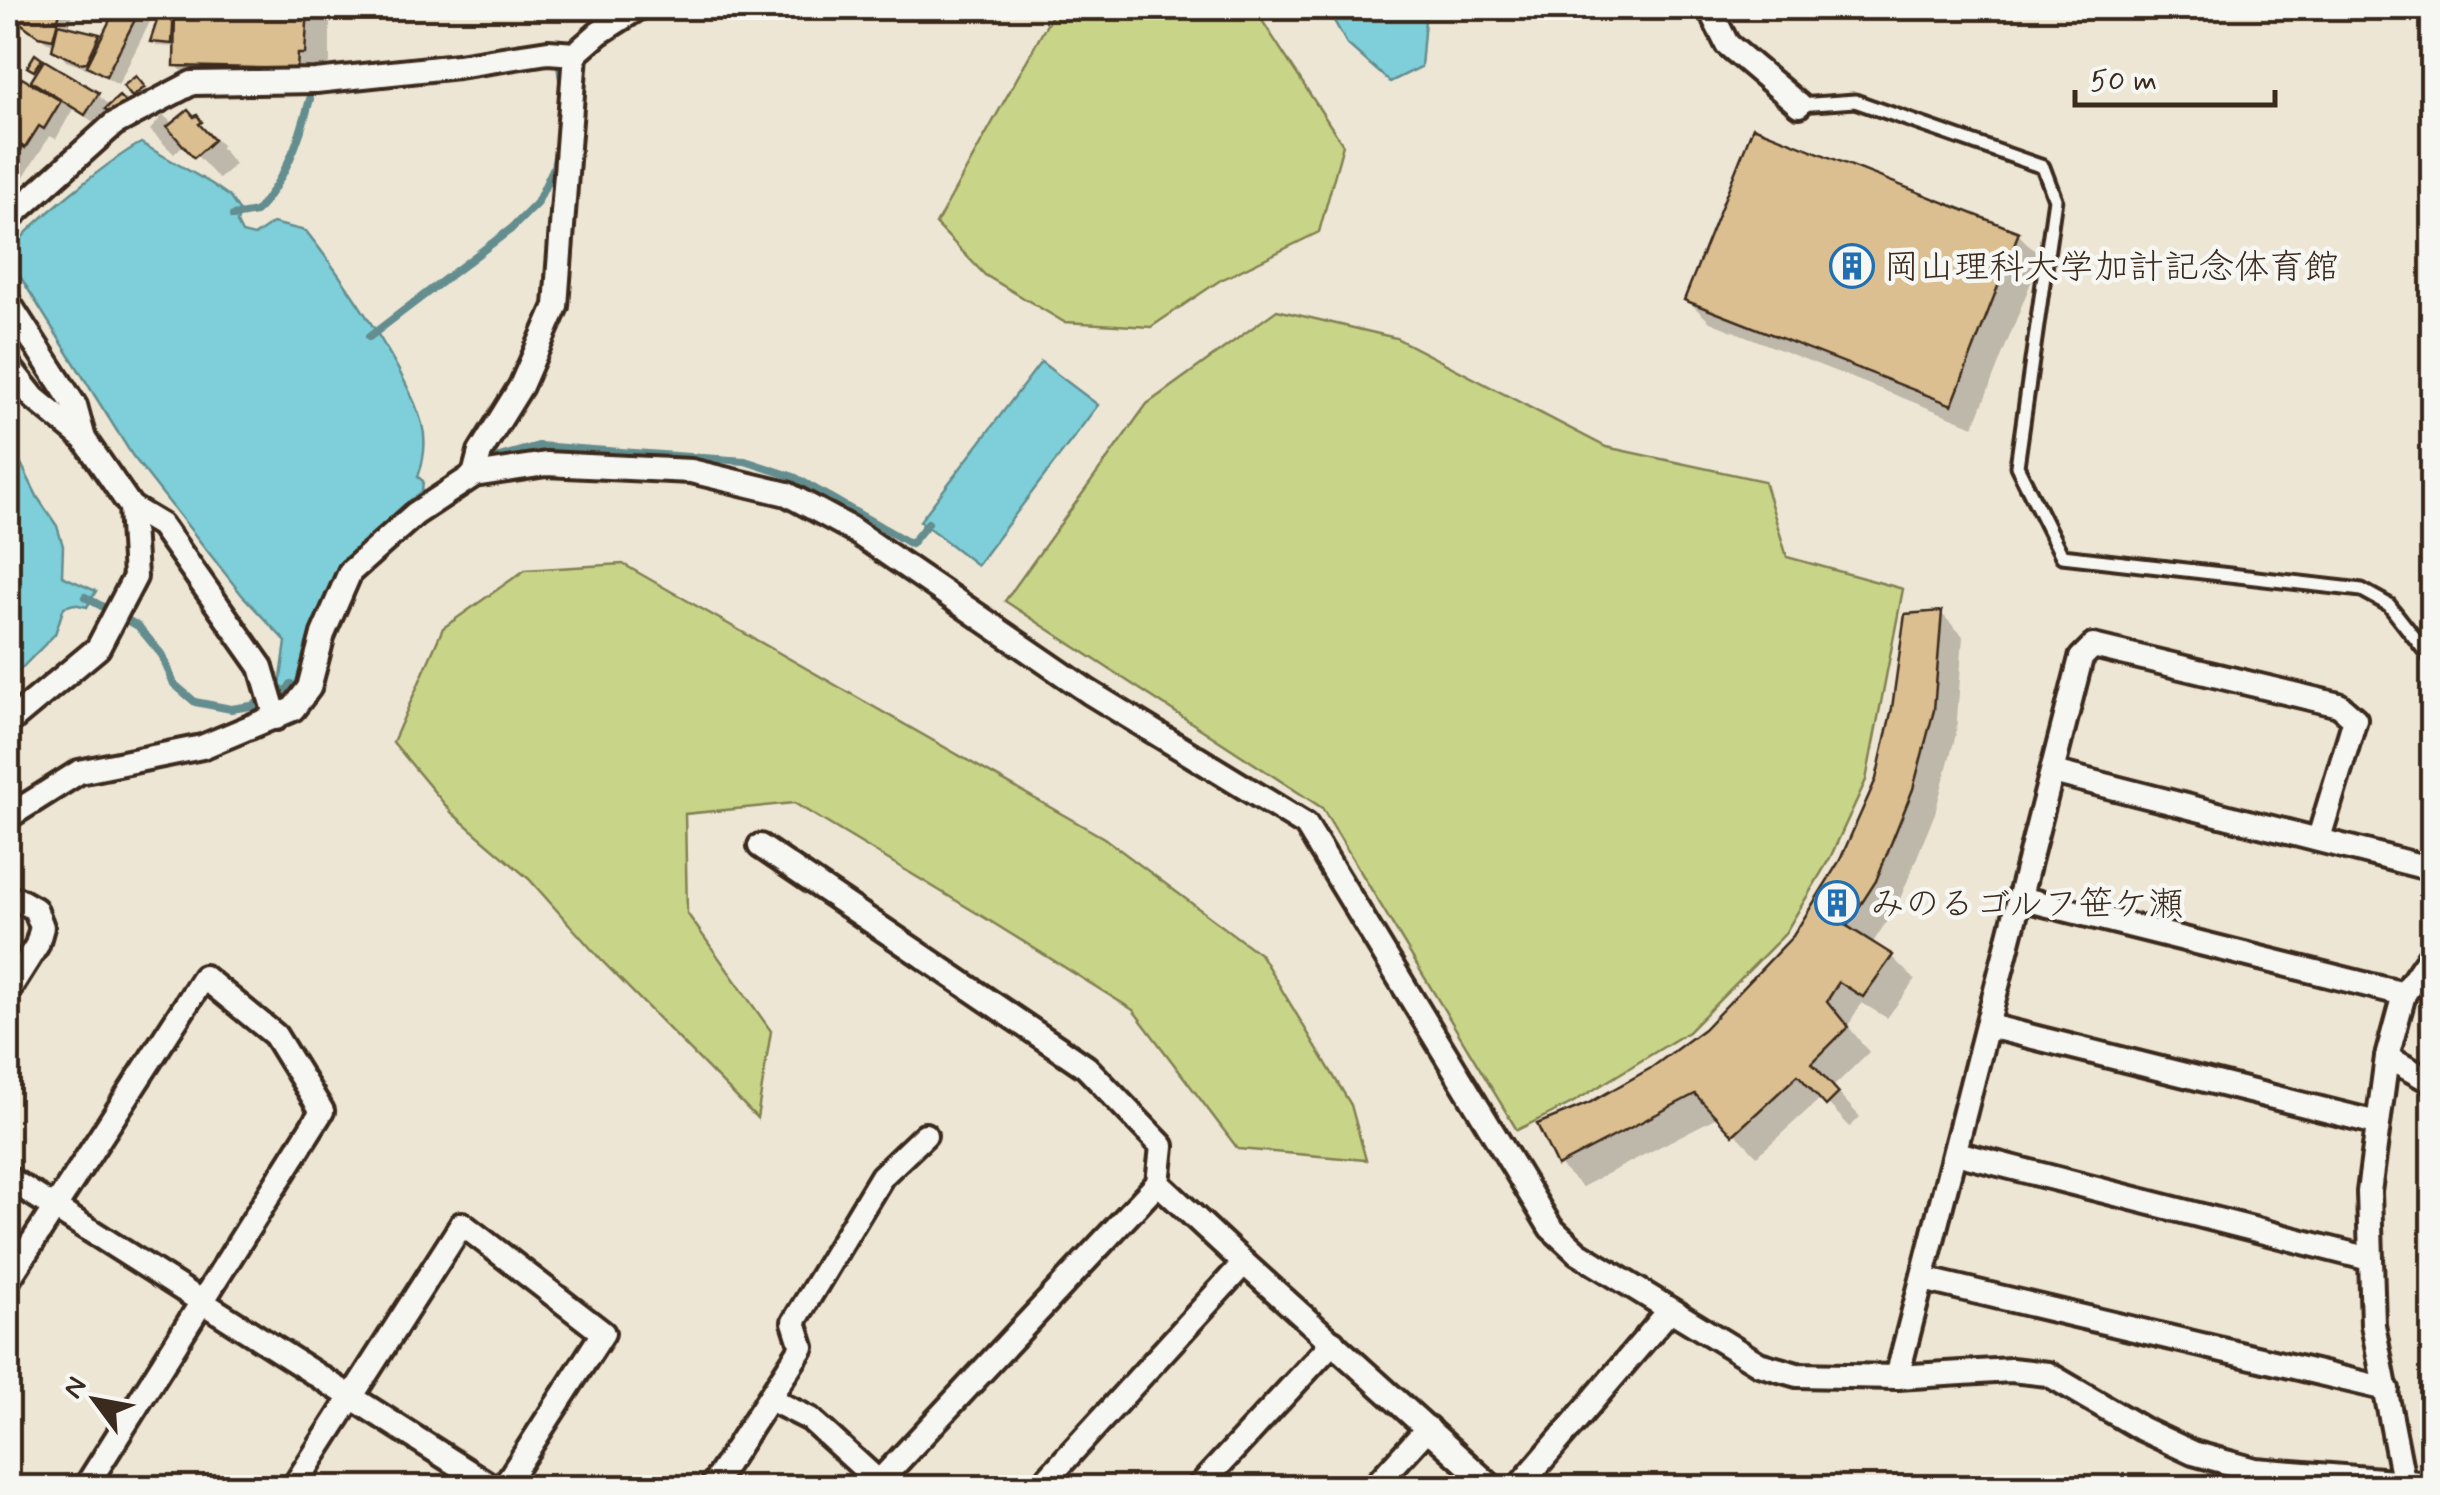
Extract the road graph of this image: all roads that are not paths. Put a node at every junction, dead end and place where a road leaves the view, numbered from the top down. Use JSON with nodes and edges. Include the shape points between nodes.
{"nodes":[{"id":1,"x":638,"y":8,"type":"edge"},
{"id":2,"x":1709,"y":8,"type":"edge"},
{"id":3,"x":576,"y":54,"type":"junction"},
{"id":4,"x":1799,"y":105,"type":"joint"},
{"id":5,"x":8,"y":219,"type":"edge"},
{"id":6,"x":8,"y":302,"type":"edge"},
{"id":7,"x":8,"y":365,"type":"edge"},
{"id":8,"x":84,"y":439,"type":"junction"},
{"id":9,"x":474,"y":476,"type":"junction"},
{"id":10,"x":132,"y":507,"type":"junction"},
{"id":11,"x":2432,"y":660,"type":"edge"},
{"id":12,"x":272,"y":704,"type":"junction"},
{"id":13,"x":8,"y":724,"type":"edge"},
{"id":14,"x":2053,"y":772,"type":"junction"},
{"id":15,"x":8,"y":817,"type":"edge"},
{"id":16,"x":2319,"y":838,"type":"junction"},
{"id":17,"x":760,"y":846,"type":"dead end"},
{"id":18,"x":2432,"y":868,"type":"edge"},
{"id":19,"x":2020,"y":898,"type":"junction"},
{"id":20,"x":8,"y":904,"type":"edge"},
{"id":21,"x":2432,"y":953,"type":"edge"},
{"id":22,"x":8,"y":991,"type":"edge"},
{"id":23,"x":2404,"y":994,"type":"junction"},
{"id":24,"x":1989,"y":1026,"type":"junction"},
{"id":25,"x":2387,"y":1058,"type":"junction"},
{"id":26,"x":2432,"y":1082,"type":"edge"},
{"id":27,"x":2378,"y":1123,"type":"junction"},
{"id":28,"x":925,"y":1135,"type":"dead end"},
{"id":29,"x":1956,"y":1153,"type":"junction"},
{"id":30,"x":8,"y":1178,"type":"edge"},
{"id":31,"x":1158,"y":1182,"type":"junction"},
{"id":32,"x":54,"y":1207,"type":"junction"},
{"id":33,"x":2370,"y":1260,"type":"junction"},
{"id":34,"x":1244,"y":1262,"type":"junction"},
{"id":35,"x":1924,"y":1278,"type":"junction"},
{"id":36,"x":8,"y":1280,"type":"edge"},
{"id":37,"x":201,"y":1301,"type":"junction"},
{"id":38,"x":1670,"y":1310,"type":"junction"},
{"id":39,"x":1333,"y":1342,"type":"junction"},
{"id":40,"x":1897,"y":1377,"type":"junction"},
{"id":41,"x":2386,"y":1389,"type":"junction"},
{"id":42,"x":351,"y":1396,"type":"junction"},
{"id":43,"x":770,"y":1398,"type":"junction"},
{"id":44,"x":1428,"y":1428,"type":"junction"},
{"id":45,"x":2403,"y":1480,"type":"junction"},
{"id":46,"x":2432,"y":1484,"type":"edge"},
{"id":47,"x":876,"y":1485,"type":"edge"},
{"id":48,"x":85,"y":1488,"type":"edge"},
{"id":49,"x":293,"y":1488,"type":"edge"},
{"id":50,"x":494,"y":1488,"type":"edge"},
{"id":51,"x":503,"y":1488,"type":"edge"},
{"id":52,"x":711,"y":1488,"type":"edge"},
{"id":53,"x":1039,"y":1488,"type":"edge"},
{"id":54,"x":1198,"y":1488,"type":"edge"},
{"id":55,"x":1373,"y":1488,"type":"edge"},
{"id":56,"x":1493,"y":1488,"type":"edge"},
{"id":57,"x":1518,"y":1488,"type":"edge"}],
"edges":[{"from":1,"to":3,"type":"street"},
{"from":2,"to":4,"type":"street","via":[[1727,44]]},
{"from":3,"to":5,"type":"street","via":[[316,81],[192,82],[114,124]]},
{"from":3,"to":9,"type":"street","via":[[556,306],[521,386],[480,452]]},
{"from":4,"to":11,"type":"lane","via":[[1855,100],[2043,167],[2055,200],[2017,466],[2062,556],[2362,590],[2389,605]]},
{"from":6,"to":8,"type":"street","via":[[75,406]]},
{"from":7,"to":8,"type":"street","via":[[34,398]]},
{"from":8,"to":10,"type":"street"},
{"from":9,"to":12,"type":"street","via":[[415,514],[350,572],[308,688],[293,710]]},
{"from":9,"to":38,"type":"street","via":[[546,464],[691,470],[787,494],[850,528],[1088,692],[1306,825],[1551,1228],[1578,1253]]},
{"from":10,"to":12,"type":"street","via":[[161,525],[261,668]]},
{"from":10,"to":13,"type":"street","via":[[135,577],[98,648]]},
{"from":12,"to":15,"type":"street","via":[[202,747],[79,772]]},
{"from":14,"to":16,"type":"street"},
{"from":14,"to":16,"type":"street","via":[[2081,658],[2093,646],[2320,701],[2354,719]]},
{"from":14,"to":19,"type":"street"},
{"from":16,"to":18,"type":"street"},
{"from":17,"to":31,"type":"street","via":[[1086,1067],[1162,1146]]},
{"from":19,"to":23,"type":"street"},
{"from":19,"to":24,"type":"street"},
{"from":20,"to":22,"type":"street","via":[[19,900],[35,909],[42,926]]},
{"from":21,"to":23,"type":"street"},
{"from":23,"to":25,"type":"street"},
{"from":24,"to":27,"type":"street"},
{"from":24,"to":29,"type":"street"},
{"from":25,"to":26,"type":"street"},
{"from":25,"to":27,"type":"street"},
{"from":27,"to":33,"type":"street"},
{"from":28,"to":43,"type":"street","via":[[882,1176],[794,1322],[802,1347]]},
{"from":29,"to":33,"type":"street"},
{"from":29,"to":35,"type":"street"},
{"from":30,"to":32,"type":"street"},
{"from":31,"to":34,"type":"street"},
{"from":31,"to":47,"type":"street"},
{"from":32,"to":36,"type":"street"},
{"from":32,"to":37,"type":"street"},
{"from":32,"to":37,"type":"street","via":[[204,977],[275,1035],[322,1112]]},
{"from":33,"to":41,"type":"street","via":[[2372,1325]]},
{"from":34,"to":39,"type":"street"},
{"from":34,"to":53,"type":"street"},
{"from":35,"to":40,"type":"street"},
{"from":35,"to":41,"type":"street"},
{"from":37,"to":42,"type":"street"},
{"from":37,"to":48,"type":"street"},
{"from":38,"to":40,"type":"street","via":[[1759,1364],[1798,1375]]},
{"from":38,"to":57,"type":"street"},
{"from":39,"to":44,"type":"street"},
{"from":39,"to":54,"type":"street"},
{"from":40,"to":45,"type":"street","via":[[2048,1374],[2193,1453],[2256,1470]]},
{"from":41,"to":45,"type":"street"},
{"from":42,"to":49,"type":"street"},
{"from":42,"to":50,"type":"street"},
{"from":42,"to":51,"type":"street","via":[[462,1224],[602,1334]]},
{"from":43,"to":47,"type":"street","via":[[810,1419]]},
{"from":43,"to":52,"type":"street"},
{"from":44,"to":55,"type":"street"},
{"from":44,"to":56,"type":"street"},
{"from":45,"to":46,"type":"street"}]}
